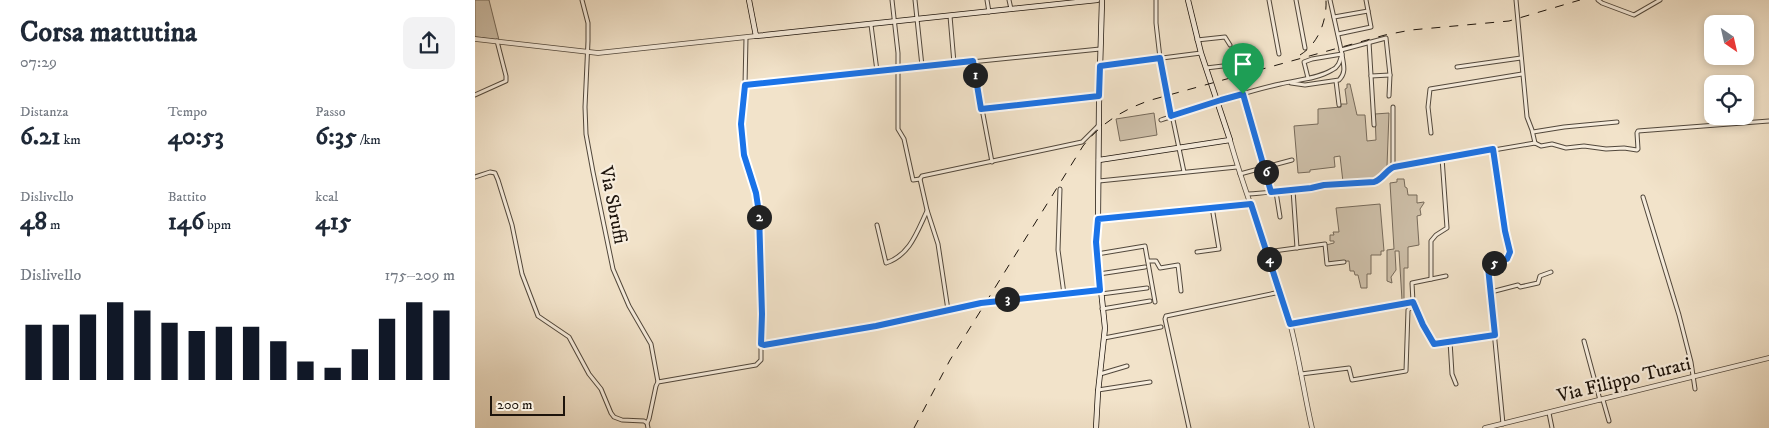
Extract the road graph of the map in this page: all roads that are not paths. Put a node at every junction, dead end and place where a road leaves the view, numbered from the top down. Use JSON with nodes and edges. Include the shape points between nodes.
{"nodes":[{"id":1,"x":582,"y":0,"type":"edge"},
{"id":2,"x":749,"y":0,"type":"edge"},
{"id":3,"x":892,"y":0,"type":"edge"},
{"id":4,"x":915,"y":0,"type":"edge"},
{"id":5,"x":987,"y":0,"type":"edge"},
{"id":6,"x":1009,"y":0,"type":"edge"},
{"id":7,"x":1097,"y":0,"type":"edge"},
{"id":8,"x":1102,"y":0,"type":"edge"},
{"id":9,"x":1156,"y":0,"type":"edge"},
{"id":10,"x":1188,"y":0,"type":"edge"},
{"id":11,"x":1269,"y":0,"type":"edge"},
{"id":12,"x":1296,"y":0,"type":"edge"},
{"id":13,"x":1330,"y":0,"type":"edge"},
{"id":14,"x":1366,"y":0,"type":"edge"},
{"id":15,"x":1516,"y":0,"type":"edge"},
{"id":16,"x":1598,"y":0,"type":"edge"},
{"id":17,"x":1660,"y":0,"type":"edge"},
{"id":18,"x":1011,"y":10,"type":"junction"},
{"id":19,"x":1368,"y":11,"type":"junction"},
{"id":20,"x":989,"y":12,"type":"junction"},
{"id":21,"x":950,"y":16,"type":"junction"},
{"id":22,"x":1334,"y":17,"type":"junction"},
{"id":23,"x":917,"y":20,"type":"junction"},
{"id":24,"x":894,"y":22,"type":"junction"},
{"id":25,"x":871,"y":24,"type":"junction"},
{"id":26,"x":1338,"y":34,"type":"junction"},
{"id":27,"x":756,"y":36,"type":"junction"},
{"id":28,"x":746,"y":38,"type":"junction"},
{"id":29,"x":475,"y":39,"type":"edge"},
{"id":30,"x":1197,"y":40,"type":"junction"},
{"id":31,"x":497,"y":41,"type":"junction"},
{"id":32,"x":1369,"y":42,"type":"junction"},
{"id":33,"x":1230,"y":46,"type":"dead end"},
{"id":34,"x":1305,"y":48,"type":"dead end"},
{"id":35,"x":1100,"y":49,"type":"junction"},
{"id":36,"x":1341,"y":52,"type":"junction"},
{"id":37,"x":587,"y":53,"type":"junction"},
{"id":38,"x":1201,"y":53,"type":"junction"},
{"id":39,"x":1279,"y":54,"type":"dead end"},
{"id":40,"x":1160,"y":58,"type":"junction"},
{"id":41,"x":1521,"y":58,"type":"junction"},
{"id":42,"x":973,"y":61,"type":"junction"},
{"id":43,"x":953,"y":63,"type":"junction"},
{"id":44,"x":1240,"y":64,"type":"dead end"},
{"id":45,"x":922,"y":66,"type":"junction"},
{"id":46,"x":1100,"y":66,"type":"junction"},
{"id":47,"x":1457,"y":67,"type":"dead end"},
{"id":48,"x":1206,"y":68,"type":"junction"},
{"id":49,"x":898,"y":69,"type":"junction"},
{"id":50,"x":877,"y":71,"type":"junction"},
{"id":51,"x":1522,"y":74,"type":"junction"},
{"id":52,"x":1390,"y":75,"type":"junction"},
{"id":53,"x":1371,"y":76,"type":"junction"},
{"id":54,"x":1308,"y":78,"type":"junction"},
{"id":55,"x":1336,"y":81,"type":"junction"},
{"id":56,"x":1288,"y":82,"type":"junction"},
{"id":57,"x":745,"y":85,"type":"junction"},
{"id":58,"x":1243,"y":94,"type":"junction"},
{"id":59,"x":475,"y":95,"type":"edge"},
{"id":60,"x":1099,"y":96,"type":"junction"},
{"id":61,"x":1389,"y":96,"type":"dead end"},
{"id":62,"x":1216,"y":101,"type":"junction"},
{"id":63,"x":1339,"y":105,"type":"dead end"},
{"id":64,"x":1393,"y":107,"type":"dead end"},
{"id":65,"x":981,"y":109,"type":"junction"},
{"id":66,"x":1171,"y":116,"type":"junction"},
{"id":67,"x":1161,"y":120,"type":"dead end"},
{"id":68,"x":1617,"y":122,"type":"dead end"},
{"id":69,"x":1769,"y":122,"type":"edge"},
{"id":70,"x":1099,"y":125,"type":"junction"},
{"id":71,"x":1374,"y":125,"type":"dead end"},
{"id":72,"x":1533,"y":132,"type":"junction"},
{"id":73,"x":1431,"y":133,"type":"dead end"},
{"id":74,"x":1230,"y":140,"type":"junction"},
{"id":75,"x":1535,"y":143,"type":"junction"},
{"id":76,"x":1179,"y":148,"type":"junction"},
{"id":77,"x":1493,"y":149,"type":"junction"},
{"id":78,"x":1442,"y":158,"type":"junction"},
{"id":79,"x":1099,"y":160,"type":"junction"},
{"id":80,"x":1291,"y":160,"type":"dead end"},
{"id":81,"x":992,"y":162,"type":"junction"},
{"id":82,"x":1237,"y":167,"type":"junction"},
{"id":83,"x":1393,"y":167,"type":"junction"},
{"id":84,"x":1265,"y":168,"type":"junction"},
{"id":85,"x":1184,"y":172,"type":"junction"},
{"id":86,"x":1240,"y":174,"type":"junction"},
{"id":87,"x":475,"y":177,"type":"edge"},
{"id":88,"x":920,"y":180,"type":"junction"},
{"id":89,"x":1099,"y":181,"type":"junction"},
{"id":90,"x":1060,"y":188,"type":"dead end"},
{"id":91,"x":1293,"y":190,"type":"junction"},
{"id":92,"x":1273,"y":192,"type":"junction"},
{"id":93,"x":1248,"y":194,"type":"junction"},
{"id":94,"x":1643,"y":197,"type":"dead end"},
{"id":95,"x":1251,"y":204,"type":"junction"},
{"id":96,"x":1212,"y":208,"type":"junction"},
{"id":97,"x":927,"y":210,"type":"junction"},
{"id":98,"x":1280,"y":217,"type":"dead end"},
{"id":99,"x":1098,"y":219,"type":"junction"},
{"id":100,"x":877,"y":225,"type":"dead end"},
{"id":101,"x":1297,"y":248,"type":"junction"},
{"id":102,"x":1197,"y":252,"type":"dead end"},
{"id":103,"x":1267,"y":252,"type":"junction"},
{"id":104,"x":1097,"y":254,"type":"junction"},
{"id":105,"x":1148,"y":261,"type":"junction"},
{"id":106,"x":1344,"y":262,"type":"dead end"},
{"id":107,"x":1145,"y":267,"type":"dead end"},
{"id":108,"x":1551,"y":272,"type":"dead end"},
{"id":109,"x":1099,"y":274,"type":"junction"},
{"id":110,"x":1446,"y":276,"type":"dead end"},
{"id":111,"x":1431,"y":279,"type":"junction"},
{"id":112,"x":1147,"y":288,"type":"dead end"},
{"id":113,"x":1181,"y":290,"type":"dead end"},
{"id":114,"x":1100,"y":292,"type":"junction"},
{"id":115,"x":1280,"y":292,"type":"junction"},
{"id":116,"x":1491,"y":292,"type":"junction"},
{"id":117,"x":1064,"y":294,"type":"junction"},
{"id":118,"x":1413,"y":302,"type":"junction"},
{"id":119,"x":1415,"y":306,"type":"junction"},
{"id":120,"x":1102,"y":309,"type":"junction"},
{"id":121,"x":948,"y":310,"type":"junction"},
{"id":122,"x":1290,"y":324,"type":"junction"},
{"id":123,"x":1161,"y":327,"type":"dead end"},
{"id":124,"x":1495,"y":335,"type":"junction"},
{"id":125,"x":1104,"y":338,"type":"junction"},
{"id":126,"x":1450,"y":341,"type":"junction"},
{"id":127,"x":1584,"y":341,"type":"dead end"},
{"id":128,"x":761,"y":344,"type":"junction"},
{"id":129,"x":1769,"y":358,"type":"edge"},
{"id":130,"x":1127,"y":366,"type":"dead end"},
{"id":131,"x":1100,"y":374,"type":"junction"},
{"id":132,"x":1300,"y":374,"type":"junction"},
{"id":133,"x":1692,"y":378,"type":"junction"},
{"id":134,"x":658,"y":382,"type":"junction"},
{"id":135,"x":1150,"y":382,"type":"dead end"},
{"id":136,"x":1456,"y":384,"type":"dead end"},
{"id":137,"x":1695,"y":389,"type":"dead end"},
{"id":138,"x":1098,"y":390,"type":"junction"},
{"id":139,"x":1602,"y":400,"type":"junction"},
{"id":140,"x":1549,"y":413,"type":"junction"},
{"id":141,"x":1609,"y":420,"type":"dead end"},
{"id":142,"x":647,"y":423,"type":"junction"},
{"id":143,"x":1503,"y":424,"type":"junction"},
{"id":144,"x":1495,"y":427,"type":"edge"},
{"id":145,"x":648,"y":428,"type":"edge"},
{"id":146,"x":1096,"y":428,"type":"edge"},
{"id":147,"x":1189,"y":428,"type":"edge"},
{"id":148,"x":1312,"y":428,"type":"edge"},
{"id":149,"x":1485,"y":428,"type":"edge"},
{"id":150,"x":1553,"y":428,"type":"edge"}],
"edges":[{"from":1,"to":37,"type":"street","name":"Via Sbruffi","via":[[588,23]]},
{"from":2,"to":27,"type":"main road"},
{"from":3,"to":24,"type":"street"},
{"from":4,"to":23,"type":"street"},
{"from":5,"to":20,"type":"street"},
{"from":6,"to":18,"type":"street"},
{"from":7,"to":18,"type":"main road"},
{"from":8,"to":35,"type":"main road"},
{"from":9,"to":40,"type":"street"},
{"from":10,"to":30,"type":"main road"},
{"from":11,"to":39,"type":"street"},
{"from":12,"to":34,"type":"street"},
{"from":13,"to":22,"type":"street"},
{"from":14,"to":19,"type":"street"},
{"from":15,"to":41,"type":"street"},
{"from":16,"to":17,"type":"street","via":[[1634,15]]},
{"from":18,"to":20,"type":"main road"},
{"from":19,"to":22,"type":"street"},
{"from":19,"to":26,"type":"street","via":[[1371,27]]},
{"from":20,"to":21,"type":"main road"},
{"from":21,"to":23,"type":"main road"},
{"from":21,"to":43,"type":"street"},
{"from":22,"to":26,"type":"street"},
{"from":23,"to":24,"type":"main road"},
{"from":23,"to":45,"type":"street"},
{"from":24,"to":25,"type":"main road"},
{"from":24,"to":49,"type":"street"},
{"from":25,"to":27,"type":"main road"},
{"from":25,"to":50,"type":"street"},
{"from":26,"to":36,"type":"street"},
{"from":27,"to":28,"type":"street"},
{"from":28,"to":37,"type":"street"},
{"from":28,"to":57,"type":"street"},
{"from":29,"to":31,"type":"street"},
{"from":30,"to":33,"type":"street","via":[[1225,37]]},
{"from":30,"to":38,"type":"main road"},
{"from":31,"to":37,"type":"street"},
{"from":31,"to":59,"type":"street","via":[[506,81]]},
{"from":32,"to":36,"type":"street"},
{"from":32,"to":52,"type":"street","via":[[1386,38]]},
{"from":32,"to":53,"type":"street"},
{"from":35,"to":42,"type":"street"},
{"from":35,"to":46,"type":"main road"},
{"from":36,"to":54,"type":"street","via":[[1339,64],[1331,71]]},
{"from":36,"to":54,"type":"street","via":[[1304,62]]},
{"from":36,"to":55,"type":"street","via":[[1344,74]]},
{"from":37,"to":134,"type":"street","name":"Via Sbruffi","via":[[586,134],[613,270],[651,344]]},
{"from":38,"to":40,"type":"street"},
{"from":38,"to":48,"type":"main road"},
{"from":40,"to":46,"type":"street"},
{"from":40,"to":66,"type":"street"},
{"from":41,"to":47,"type":"street"},
{"from":41,"to":51,"type":"street"},
{"from":42,"to":43,"type":"street"},
{"from":42,"to":65,"type":"street"},
{"from":43,"to":45,"type":"street"},
{"from":44,"to":48,"type":"street"},
{"from":45,"to":49,"type":"street"},
{"from":46,"to":60,"type":"main road"},
{"from":48,"to":62,"type":"main road"},
{"from":49,"to":50,"type":"street"},
{"from":49,"to":88,"type":"street","via":[[898,129],[904,139],[913,180]]},
{"from":50,"to":57,"type":"street"},
{"from":51,"to":72,"type":"street","via":[[1527,117]]},
{"from":51,"to":73,"type":"street","via":[[1429,89]]},
{"from":52,"to":53,"type":"street"},
{"from":52,"to":61,"type":"street"},
{"from":53,"to":71,"type":"street"},
{"from":54,"to":56,"type":"street"},
{"from":55,"to":56,"type":"street"},
{"from":55,"to":63,"type":"street"},
{"from":56,"to":58,"type":"street"},
{"from":57,"to":128,"type":"street","via":[[741,124],[744,155],[759,213]]},
{"from":58,"to":62,"type":"street"},
{"from":58,"to":84,"type":"street"},
{"from":60,"to":65,"type":"street"},
{"from":60,"to":70,"type":"main road"},
{"from":62,"to":66,"type":"street"},
{"from":62,"to":74,"type":"main road"},
{"from":64,"to":83,"type":"street"},
{"from":65,"to":81,"type":"street"},
{"from":66,"to":67,"type":"street"},
{"from":66,"to":76,"type":"street"},
{"from":68,"to":72,"type":"street"},
{"from":69,"to":75,"type":"street","via":[[1638,131],[1637,150],[1584,146],[1566,148]]},
{"from":70,"to":79,"type":"main road"},
{"from":70,"to":81,"type":"street","via":[[1082,142]]},
{"from":72,"to":75,"type":"street"},
{"from":74,"to":76,"type":"main road"},
{"from":74,"to":82,"type":"street"},
{"from":75,"to":77,"type":"street"},
{"from":76,"to":79,"type":"main road"},
{"from":76,"to":85,"type":"street"},
{"from":77,"to":78,"type":"street"},
{"from":77,"to":116,"type":"street","via":[[1510,252],[1507,259],[1489,266]]},
{"from":78,"to":83,"type":"street"},
{"from":78,"to":111,"type":"street","via":[[1447,228],[1431,241]]},
{"from":79,"to":89,"type":"main road"},
{"from":80,"to":84,"type":"street"},
{"from":81,"to":88,"type":"street","via":[[922,176]]},
{"from":82,"to":85,"type":"street"},
{"from":82,"to":86,"type":"street"},
{"from":83,"to":91,"type":"street","via":[[1379,181]]},
{"from":84,"to":86,"type":"street"},
{"from":84,"to":92,"type":"street"},
{"from":85,"to":89,"type":"street"},
{"from":86,"to":93,"type":"street"},
{"from":87,"to":142,"type":"street","via":[[495,173],[512,225],[522,274],[538,316],[569,338],[614,416]]},
{"from":88,"to":97,"type":"street"},
{"from":89,"to":99,"type":"main road"},
{"from":90,"to":117,"type":"street","via":[[1058,250]]},
{"from":91,"to":92,"type":"street"},
{"from":91,"to":101,"type":"street"},
{"from":92,"to":93,"type":"street"},
{"from":92,"to":98,"type":"street"},
{"from":93,"to":95,"type":"street"},
{"from":94,"to":133,"type":"street","via":[[1679,315]]},
{"from":95,"to":96,"type":"street"},
{"from":95,"to":103,"type":"street"},
{"from":96,"to":99,"type":"street"},
{"from":96,"to":102,"type":"street","via":[[1219,250]]},
{"from":97,"to":100,"type":"street","via":[[903,255],[886,263]]},
{"from":97,"to":121,"type":"street","via":[[938,244]]},
{"from":99,"to":104,"type":"main road"},
{"from":101,"to":103,"type":"street"},
{"from":101,"to":106,"type":"street","via":[[1325,244],[1327,264]]},
{"from":103,"to":115,"type":"street"},
{"from":104,"to":105,"type":"street","via":[[1145,246]]},
{"from":104,"to":109,"type":"main road"},
{"from":105,"to":113,"type":"street","via":[[1156,261],[1160,268],[1178,265]]},
{"from":105,"to":120,"type":"street","via":[[1152,302]]},
{"from":107,"to":109,"type":"street"},
{"from":108,"to":116,"type":"street","via":[[1539,276],[1538,283]]},
{"from":109,"to":114,"type":"main road"},
{"from":110,"to":111,"type":"street"},
{"from":111,"to":118,"type":"street","via":[[1411,283]]},
{"from":112,"to":114,"type":"street"},
{"from":114,"to":117,"type":"street"},
{"from":114,"to":120,"type":"main road"},
{"from":115,"to":122,"type":"street"},
{"from":115,"to":147,"type":"street","via":[[1166,316]]},
{"from":116,"to":124,"type":"street"},
{"from":117,"to":121,"type":"street","bridge":true,"via":[[991,301]]},
{"from":118,"to":119,"type":"street"},
{"from":118,"to":122,"type":"street"},
{"from":119,"to":126,"type":"street","via":[[1433,343]]},
{"from":119,"to":132,"type":"street","via":[[1408,310],[1406,371],[1352,380],[1349,368]]},
{"from":120,"to":125,"type":"main road"},
{"from":121,"to":128,"type":"street","via":[[854,330]]},
{"from":122,"to":132,"type":"street"},
{"from":123,"to":125,"type":"street"},
{"from":124,"to":126,"type":"street"},
{"from":124,"to":143,"type":"street"},
{"from":125,"to":131,"type":"main road"},
{"from":126,"to":136,"type":"street","via":[[1452,374]]},
{"from":127,"to":139,"type":"street"},
{"from":128,"to":134,"type":"street","via":[[761,360],[756,365]]},
{"from":129,"to":133,"type":"street","name":"Via Filippo Turati"},
{"from":130,"to":131,"type":"street"},
{"from":131,"to":138,"type":"main road"},
{"from":132,"to":148,"type":"street"},
{"from":133,"to":137,"type":"street"},
{"from":133,"to":139,"type":"street","name":"Via Filippo Turati"},
{"from":134,"to":142,"type":"street"},
{"from":135,"to":138,"type":"street"},
{"from":138,"to":146,"type":"main road"},
{"from":139,"to":140,"type":"street","name":"Via Filippo Turati"},
{"from":139,"to":141,"type":"street"},
{"from":140,"to":143,"type":"street","name":"Via Filippo Turati"},
{"from":140,"to":150,"type":"street"},
{"from":142,"to":145,"type":"street"},
{"from":143,"to":144,"type":"street","name":"Via Filippo Turati"},
{"from":144,"to":149,"type":"street","name":"Via Filippo Turati"}]}
